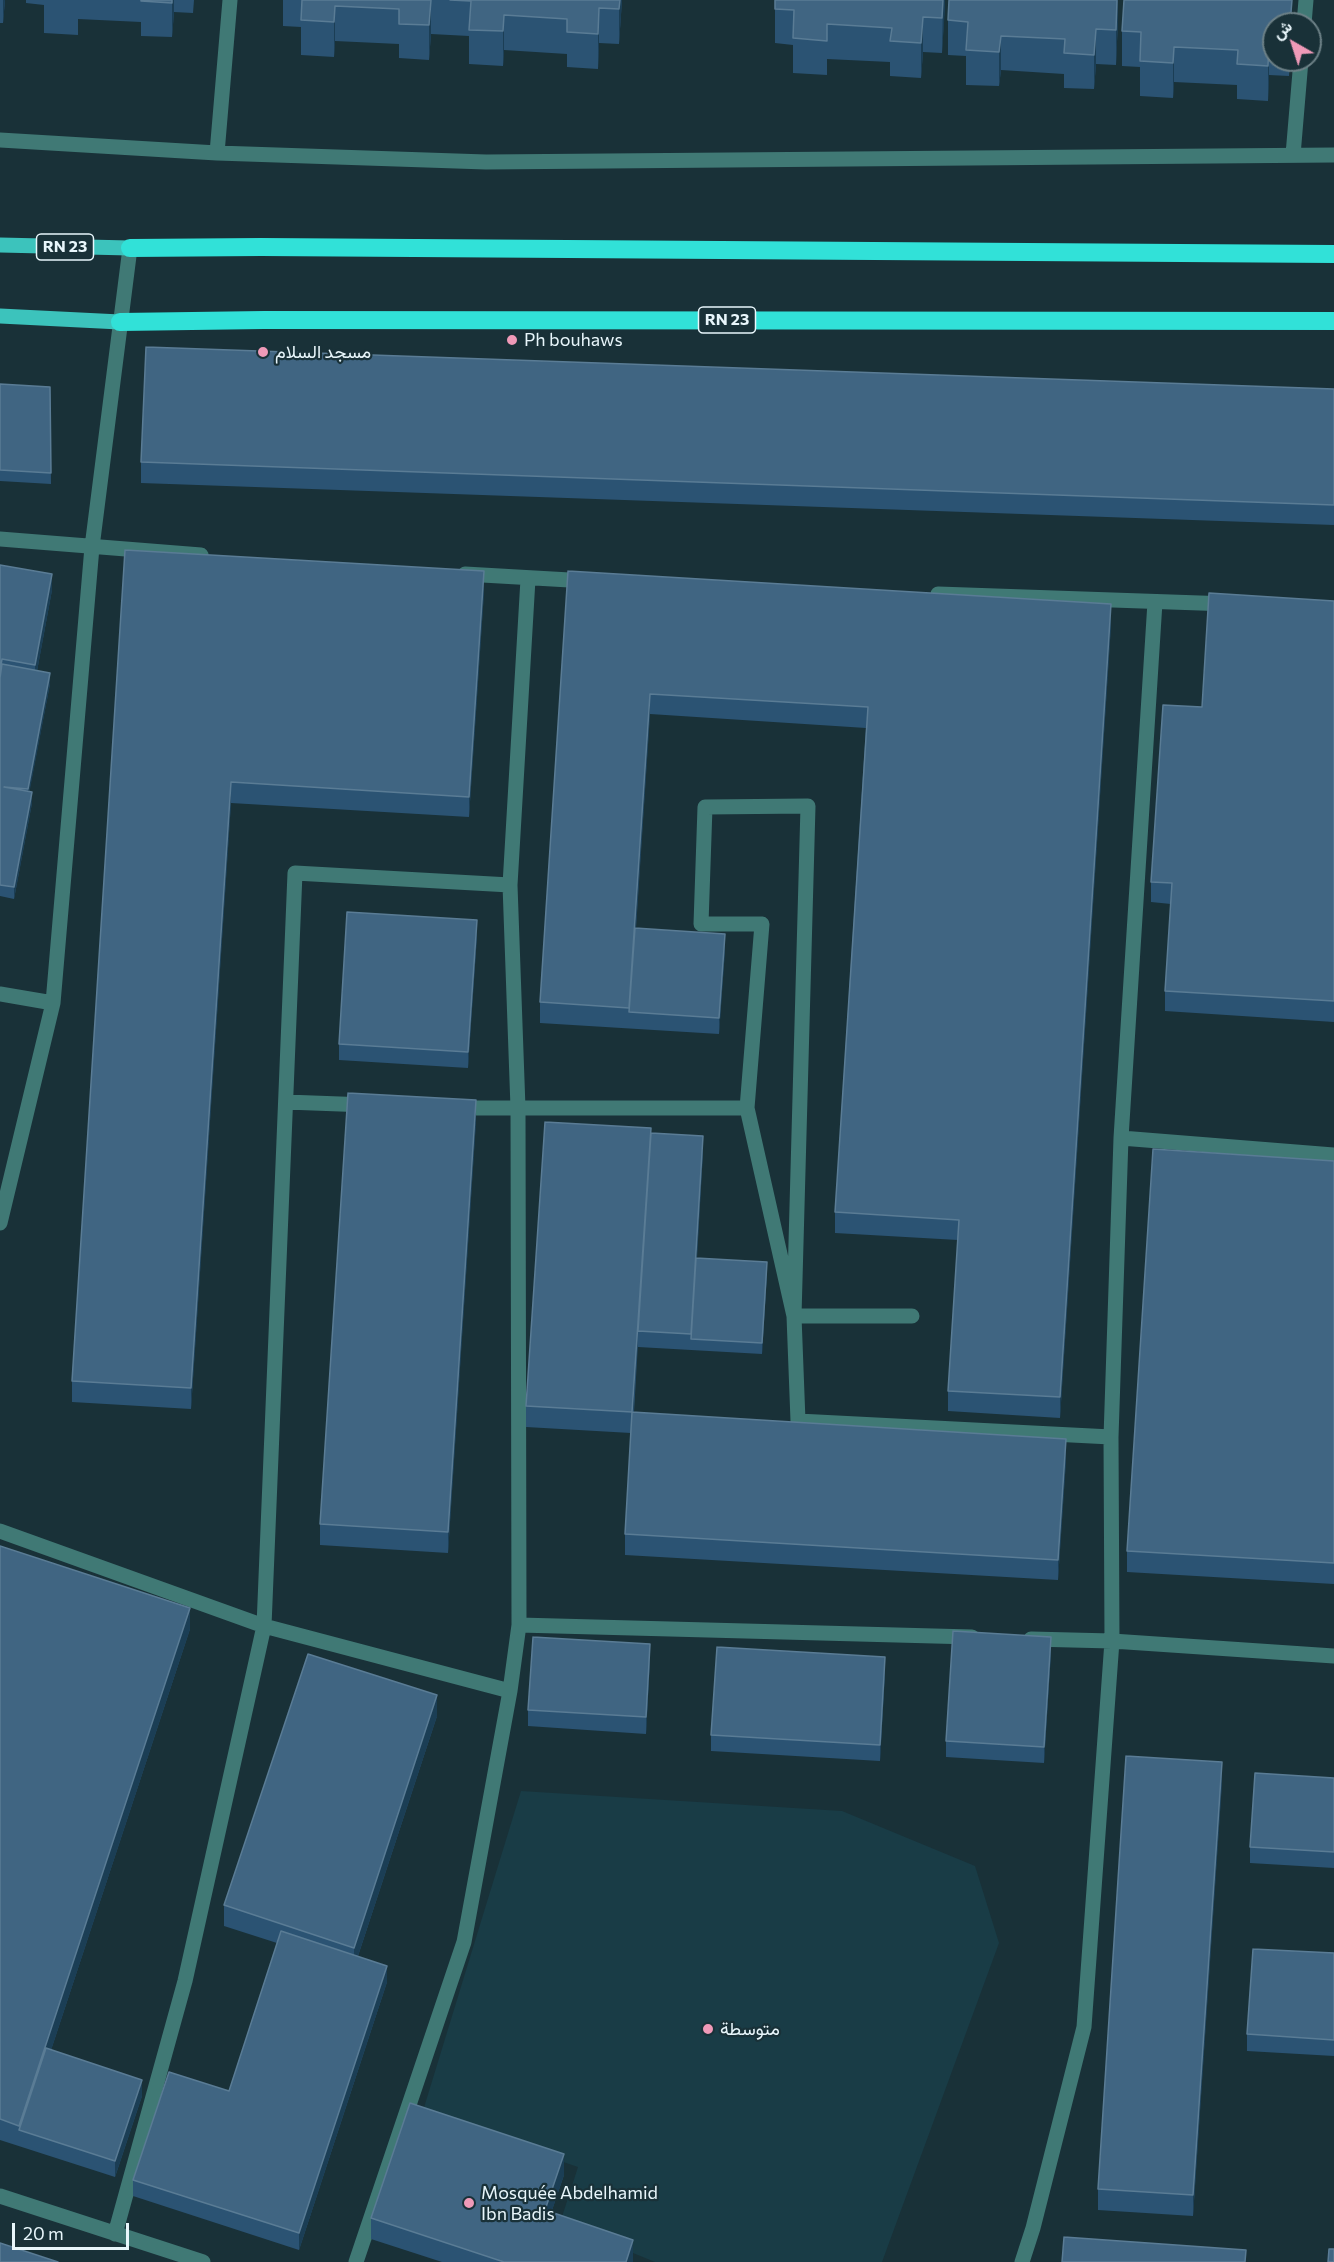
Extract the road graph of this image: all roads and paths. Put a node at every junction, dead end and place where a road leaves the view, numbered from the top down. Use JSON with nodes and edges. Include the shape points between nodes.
{"nodes":[{"id":1,"x":230,"y":0,"type":"edge"},
{"id":2,"x":1300,"y":72,"type":"edge"},
{"id":3,"x":0,"y":140,"type":"edge"},
{"id":4,"x":217,"y":153,"type":"junction"},
{"id":5,"x":1293,"y":155,"type":"junction"},
{"id":6,"x":1334,"y":155,"type":"edge"},
{"id":7,"x":0,"y":245,"type":"edge"},
{"id":8,"x":130,"y":248,"type":"junction"},
{"id":9,"x":1334,"y":254,"type":"edge"},
{"id":10,"x":0,"y":316,"type":"edge"},
{"id":11,"x":1334,"y":321,"type":"edge"},
{"id":12,"x":120,"y":322,"type":"junction"},
{"id":13,"x":0,"y":539,"type":"edge"},
{"id":14,"x":92,"y":547,"type":"junction"},
{"id":15,"x":221,"y":556,"type":"edge"},
{"id":16,"x":446,"y":573,"type":"edge"},
{"id":17,"x":528,"y":579,"type":"junction"},
{"id":18,"x":599,"y":582,"type":"edge"},
{"id":19,"x":918,"y":594,"type":"edge"},
{"id":20,"x":1155,"y":602,"type":"junction"},
{"id":21,"x":1238,"y":604,"type":"edge"},
{"id":22,"x":510,"y":885,"type":"junction"},
{"id":23,"x":0,"y":994,"type":"edge"},
{"id":24,"x":52,"y":1003,"type":"junction"},
{"id":25,"x":286,"y":1102,"type":"junction"},
{"id":26,"x":378,"y":1105,"type":"edge"},
{"id":27,"x":447,"y":1107,"type":"edge"},
{"id":28,"x":518,"y":1107,"type":"junction"},
{"id":29,"x":747,"y":1108,"type":"junction"},
{"id":30,"x":1121,"y":1138,"type":"junction"},
{"id":31,"x":1334,"y":1155,"type":"edge"},
{"id":32,"x":0,"y":1223,"type":"edge"},
{"id":33,"x":794,"y":1316,"type":"junction"},
{"id":34,"x":912,"y":1316,"type":"dead end"},
{"id":35,"x":1111,"y":1437,"type":"junction"},
{"id":36,"x":0,"y":1531,"type":"edge"},
{"id":37,"x":519,"y":1625,"type":"junction"},
{"id":38,"x":264,"y":1626,"type":"junction"},
{"id":39,"x":982,"y":1638,"type":"edge"},
{"id":40,"x":1017,"y":1639,"type":"edge"},
{"id":41,"x":1112,"y":1641,"type":"junction"},
{"id":42,"x":1334,"y":1656,"type":"edge"},
{"id":43,"x":510,"y":1691,"type":"junction"},
{"id":44,"x":0,"y":2196,"type":"edge"},
{"id":45,"x":115,"y":2234,"type":"junction"},
{"id":46,"x":203,"y":2262,"type":"edge"},
{"id":47,"x":356,"y":2262,"type":"edge"},
{"id":48,"x":1022,"y":2262,"type":"edge"}],
"edges":[{"from":1,"to":4,"type":"street"},
{"from":2,"to":5,"type":"street"},
{"from":3,"to":4,"type":"street"},
{"from":4,"to":5,"type":"street","via":[[486,162]]},
{"from":5,"to":6,"type":"street"},
{"from":7,"to":8,"type":"main road","number":"RN 23"},
{"from":8,"to":9,"type":"highway","number":"RN 23"},
{"from":8,"to":12,"type":"street"},
{"from":10,"to":12,"type":"main road"},
{"from":11,"to":12,"type":"highway","number":"RN 23"},
{"from":12,"to":14,"type":"street"},
{"from":13,"to":14,"type":"street"},
{"from":14,"to":15,"type":"street"},
{"from":14,"to":24,"type":"street"},
{"from":16,"to":17,"type":"street"},
{"from":17,"to":18,"type":"street"},
{"from":17,"to":22,"type":"street"},
{"from":19,"to":20,"type":"street"},
{"from":20,"to":21,"type":"street"},
{"from":20,"to":30,"type":"street"},
{"from":22,"to":25,"type":"street","via":[[295,873]]},
{"from":22,"to":28,"type":"street"},
{"from":23,"to":24,"type":"street"},
{"from":24,"to":32,"type":"street"},
{"from":25,"to":26,"type":"street"},
{"from":25,"to":38,"type":"street"},
{"from":27,"to":28,"type":"street"},
{"from":28,"to":29,"type":"street"},
{"from":28,"to":37,"type":"street"},
{"from":29,"to":33,"type":"street"},
{"from":29,"to":33,"type":"street","via":[[762,924],[701,924],[705,807],[808,806]]},
{"from":30,"to":31,"type":"street"},
{"from":30,"to":35,"type":"street"},
{"from":33,"to":34,"type":"street"},
{"from":33,"to":35,"type":"street","via":[[798,1421]]},
{"from":35,"to":41,"type":"street"},
{"from":36,"to":38,"type":"street"},
{"from":37,"to":39,"type":"street"},
{"from":37,"to":43,"type":"street"},
{"from":38,"to":43,"type":"street"},
{"from":38,"to":45,"type":"street","via":[[185,1981]]},
{"from":40,"to":41,"type":"street"},
{"from":41,"to":42,"type":"street"},
{"from":41,"to":48,"type":"street","via":[[1084,2027]]},
{"from":43,"to":47,"type":"street","via":[[464,1942]]},
{"from":44,"to":45,"type":"street"},
{"from":45,"to":46,"type":"street"}]}
